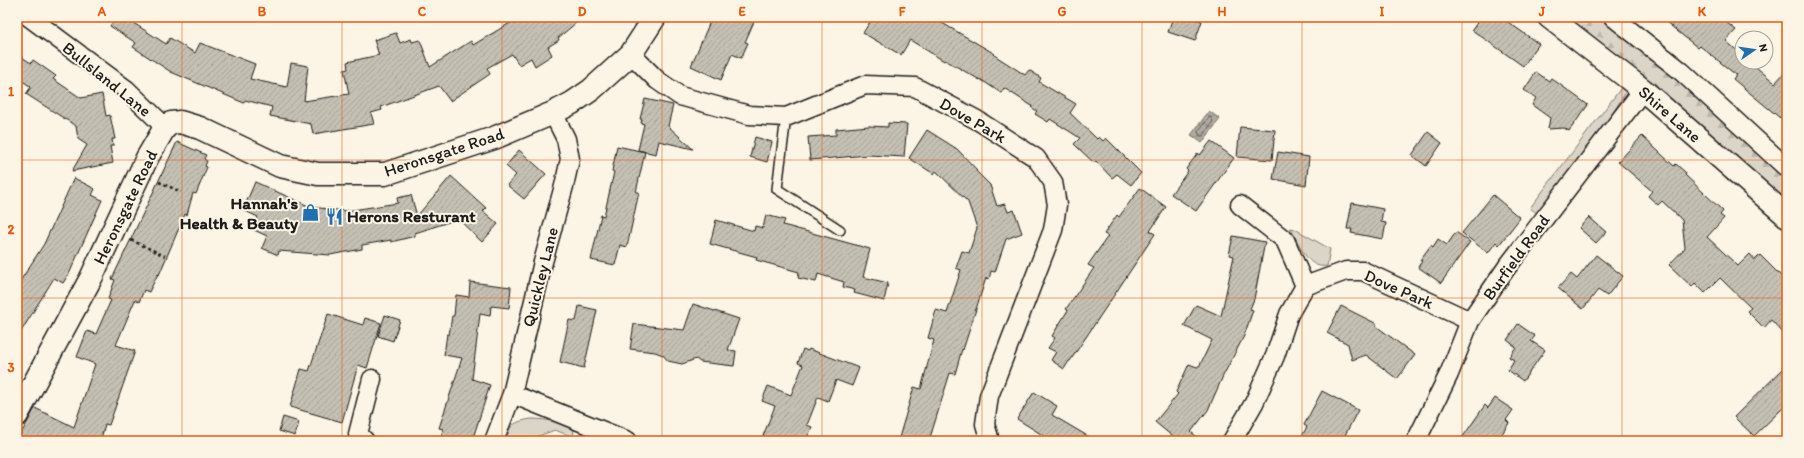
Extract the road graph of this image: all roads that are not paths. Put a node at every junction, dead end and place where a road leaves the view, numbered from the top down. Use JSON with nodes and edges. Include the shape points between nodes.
{"nodes":[{"id":1,"x":29,"y":17,"type":"edge"},
{"id":2,"x":655,"y":17,"type":"edge"},
{"id":3,"x":1549,"y":17,"type":"edge"},
{"id":4,"x":1614,"y":17,"type":"edge"},
{"id":5,"x":631,"y":54,"type":"junction"},
{"id":6,"x":1643,"y":90,"type":"junction"},
{"id":7,"x":553,"y":113,"type":"junction"},
{"id":8,"x":786,"y":117,"type":"junction"},
{"id":9,"x":164,"y":129,"type":"junction"},
{"id":10,"x":1787,"y":168,"type":"edge"},
{"id":11,"x":1240,"y":205,"type":"dead end"},
{"id":12,"x":1787,"y":216,"type":"edge"},
{"id":13,"x":840,"y":230,"type":"dead end"},
{"id":14,"x":1305,"y":286,"type":"junction"},
{"id":15,"x":1470,"y":321,"type":"junction"},
{"id":16,"x":372,"y":379,"type":"dead end"},
{"id":17,"x":512,"y":394,"type":"junction"},
{"id":18,"x":17,"y":415,"type":"edge"},
{"id":19,"x":365,"y":441,"type":"edge"},
{"id":20,"x":494,"y":441,"type":"edge"},
{"id":21,"x":628,"y":441,"type":"edge"},
{"id":22,"x":990,"y":441,"type":"edge"},
{"id":23,"x":1232,"y":441,"type":"edge"},
{"id":24,"x":1416,"y":441,"type":"edge"}],
"edges":[{"from":1,"to":9,"type":"street","name":"Bullsland Lane","via":[[127,90]]},
{"from":2,"to":5,"type":"street","name":"Heronsgate Road"},
{"from":3,"to":6,"type":"street","name":"Shire Lane"},
{"from":4,"to":10,"type":"street","via":[[1682,71]]},
{"from":5,"to":7,"type":"street","name":"Heronsgate Road","via":[[591,90]]},
{"from":5,"to":8,"type":"street","name":"Dove Park","via":[[657,80],[680,96],[748,115]]},
{"from":6,"to":12,"type":"street","name":"Shire Lane"},
{"from":6,"to":15,"type":"street","name":"Burfield Road","via":[[1507,267]]},
{"from":7,"to":9,"type":"street","name":"Heronsgate Road","via":[[487,140],[385,174],[318,174],[280,166],[207,131],[185,124],[171,123]]},
{"from":7,"to":17,"type":"street","name":"Quickley Lane","via":[[566,139],[570,159]]},
{"from":8,"to":13,"type":"lane","via":[[777,189]]},
{"from":8,"to":22,"type":"street","name":"Dove Park","via":[[865,85],[914,87],[977,120],[1036,158],[1052,182],[1057,205],[1053,230],[989,396],[985,424]]},
{"from":9,"to":18,"type":"street","name":"Heronsgate Road","via":[[140,173],[91,278]]},
{"from":11,"to":14,"type":"street","via":[[1285,240]]},
{"from":14,"to":15,"type":"street","name":"Dove Park","via":[[1346,271],[1363,271]]},
{"from":14,"to":23,"type":"street","via":[[1289,314],[1275,356],[1254,403]]},
{"from":15,"to":24,"type":"street","name":"Burfield Road","via":[[1449,374]]},
{"from":16,"to":19,"type":"street","via":[[358,434]]},
{"from":17,"to":20,"type":"street","name":"Quickley Lane"},
{"from":17,"to":21,"type":"street"}]}
